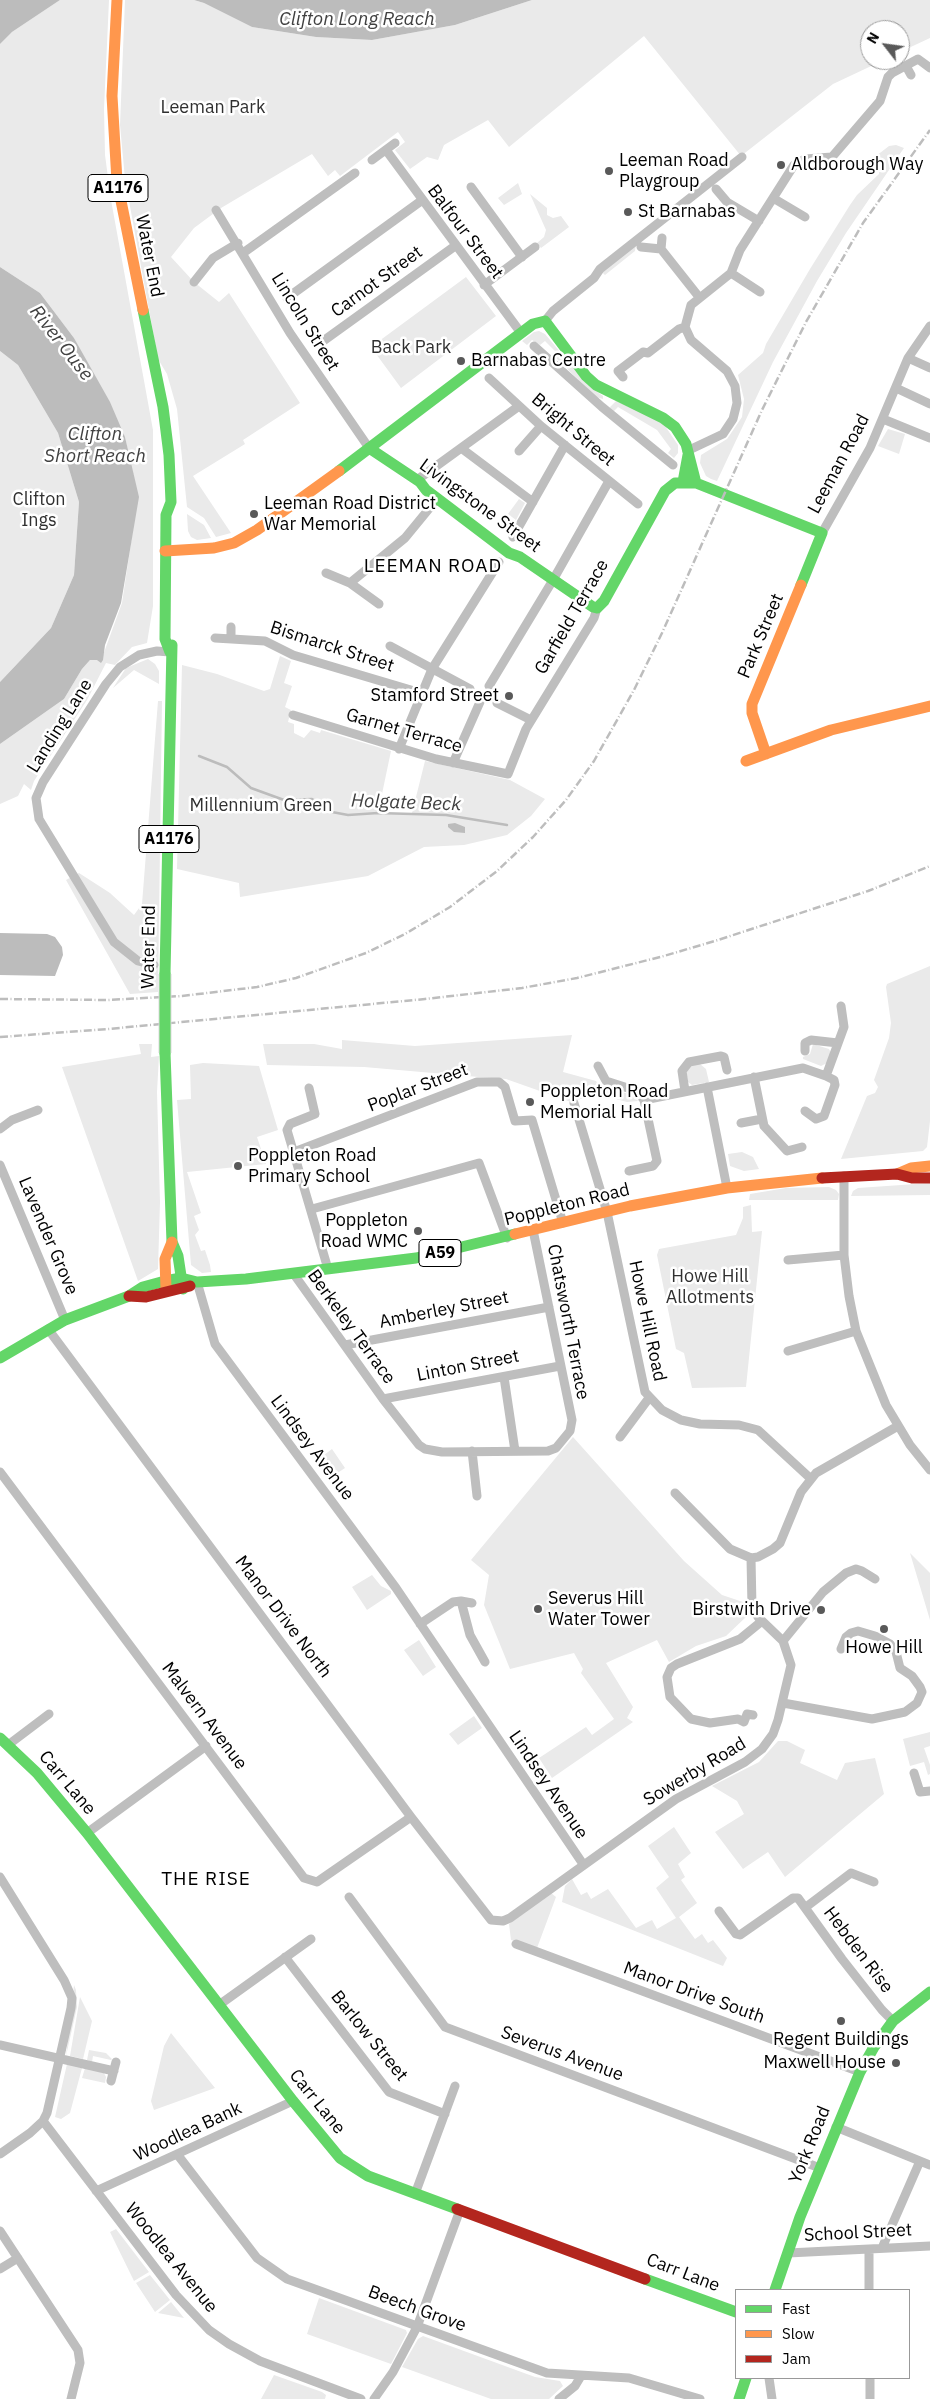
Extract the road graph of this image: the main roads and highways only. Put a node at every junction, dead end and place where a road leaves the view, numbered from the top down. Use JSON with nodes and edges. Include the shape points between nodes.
{"nodes":[{"id":1,"x":117,"y":0,"type":"edge"},
{"id":2,"x":370,"y":448,"type":"junction"},
{"id":3,"x":688,"y":453,"type":"junction"},
{"id":4,"x":679,"y":483,"type":"junction"},
{"id":5,"x":696,"y":484,"type":"junction"},
{"id":6,"x":822,"y":533,"type":"joint"},
{"id":7,"x":170,"y":551,"type":"junction"},
{"id":8,"x":597,"y":608,"type":"joint"},
{"id":9,"x":930,"y":706,"type":"edge"},
{"id":10,"x":766,"y":754,"type":"junction"},
{"id":11,"x":746,"y":761,"type":"dead end"},
{"id":12,"x":930,"y":1166,"type":"edge"},
{"id":13,"x":897,"y":1174,"type":"junction"},
{"id":14,"x":930,"y":1178,"type":"edge"},
{"id":15,"x":172,"y":1242,"type":"junction"},
{"id":16,"x":182,"y":1283,"type":"junction"},
{"id":17,"x":166,"y":1287,"type":"junction"},
{"id":18,"x":0,"y":1358,"type":"edge"},
{"id":19,"x":4,"y":1741,"type":"edge"},
{"id":20,"x":930,"y":1992,"type":"edge"},
{"id":21,"x":775,"y":2289,"type":"edge"},
{"id":22,"x":735,"y":2312,"type":"edge"},
{"id":23,"x":746,"y":2379,"type":"edge"},
{"id":24,"x":739,"y":2399,"type":"edge"}],
"edges":[{"from":1,"to":7,"type":"main road","name":"Water End","number":"A1176","via":[[112,96],[117,180],[167,430],[171,502],[175,513]]},
{"from":2,"to":3,"type":"main road","via":[[533,324],[545,321],[586,376],[613,394],[663,418],[680,433]]},
{"from":2,"to":7,"type":"main road","via":[[257,530],[234,543],[203,550]]},
{"from":2,"to":8,"type":"main road","name":"Livingstone Street","via":[[417,480],[509,554],[520,556]]},
{"from":3,"to":4,"type":"main road"},
{"from":3,"to":5,"type":"main road","via":[[694,465]]},
{"from":4,"to":5,"type":"main road","name":"Leeman Road"},
{"from":4,"to":8,"type":"main road","name":"Garfield Terrace","via":[[665,491],[604,601]]},
{"from":5,"to":6,"type":"main road","name":"Leeman Road"},
{"from":6,"to":10,"type":"main road","name":"Park Street","via":[[752,704]]},
{"from":7,"to":15,"type":"main road","name":"Water End","number":"A1176","bridge":true,"via":[[174,629],[170,652],[165,1052]]},
{"from":9,"to":10,"type":"main road","via":[[844,728]]},
{"from":10,"to":11,"type":"main road"},
{"from":12,"to":13,"type":"main road","name":"Poppleton Road","number":"A59","via":[[911,1168]]},
{"from":13,"to":14,"type":"main road","name":"Poppleton Road","number":"A59"},
{"from":13,"to":16,"type":"main road","name":"Poppleton Road","number":"A59","via":[[727,1188],[607,1212],[416,1258],[293,1274]]},
{"from":15,"to":16,"type":"main road","name":"Water End","number":"A1176","via":[[178,1256]]},
{"from":15,"to":17,"type":"main road","name":"Water End","number":"A1176","via":[[165,1259]]},
{"from":16,"to":17,"type":"main road","number":"A59"},
{"from":17,"to":18,"type":"main road","number":"A59","via":[[143,1287],[129,1296],[65,1320]]},
{"from":19,"to":22,"type":"main road","name":"Carr Lane","via":[[37,1773],[87,1833],[293,2101],[340,2158],[354,2169]]},
{"from":20,"to":21,"type":"main road","name":"York Road","via":[[893,2021],[860,2072]]},
{"from":23,"to":24,"type":"main road"}]}
